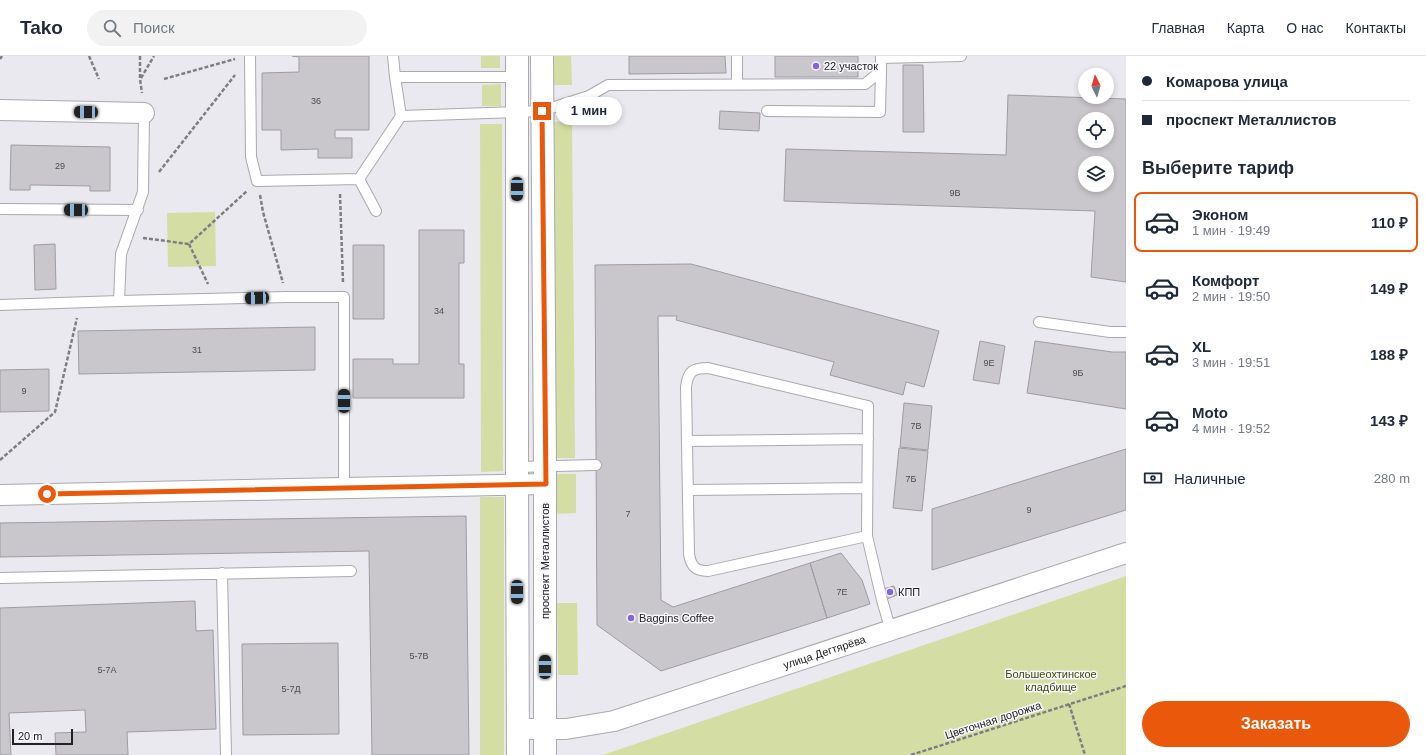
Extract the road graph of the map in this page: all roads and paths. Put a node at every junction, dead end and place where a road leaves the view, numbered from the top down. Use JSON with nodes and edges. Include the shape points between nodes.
{"nodes":[{"id":1,"x":2,"y":56,"type":"edge"},
{"id":2,"x":89,"y":56,"type":"edge"},
{"id":3,"x":140,"y":56,"type":"edge"},
{"id":4,"x":154,"y":56,"type":"edge"},
{"id":5,"x":250,"y":56,"type":"edge"},
{"id":6,"x":393,"y":56,"type":"edge"},
{"id":7,"x":542,"y":56,"type":"edge"},
{"id":8,"x":737,"y":56,"type":"edge"},
{"id":9,"x":961,"y":56,"type":"edge"},
{"id":10,"x":881,"y":57,"type":"edge"},
{"id":11,"x":0,"y":59,"type":"edge"},
{"id":12,"x":237,"y":59,"type":"dead end"},
{"id":13,"x":517,"y":66,"type":"edge"},
{"id":14,"x":881,"y":71,"type":"junction"},
{"id":15,"x":237,"y":72,"type":"dead end"},
{"id":16,"x":394,"y":78,"type":"junction"},
{"id":17,"x":99,"y":79,"type":"dead end"},
{"id":18,"x":164,"y":79,"type":"dead end"},
{"id":19,"x":738,"y":84,"type":"junction"},
{"id":20,"x":0,"y":110,"type":"edge"},
{"id":21,"x":542,"y":111,"type":"junction"},
{"id":22,"x":767,"y":111,"type":"dead end"},
{"id":23,"x":517,"y":112,"type":"junction"},
{"id":24,"x":144,"y":113,"type":"joint"},
{"id":25,"x":401,"y":116,"type":"junction"},
{"id":26,"x":360,"y":179,"type":"junction"},
{"id":27,"x":340,"y":180,"type":"junction"},
{"id":28,"x":258,"y":181,"type":"junction"},
{"id":29,"x":143,"y":192,"type":"junction"},
{"id":30,"x":0,"y":209,"type":"edge"},
{"id":31,"x":138,"y":210,"type":"junction"},
{"id":32,"x":376,"y":211,"type":"dead end"},
{"id":33,"x":128,"y":236,"type":"junction"},
{"id":34,"x":189,"y":244,"type":"junction"},
{"id":35,"x":287,"y":297,"type":"junction"},
{"id":36,"x":344,"y":297,"type":"junction"},
{"id":37,"x":216,"y":299,"type":"junction"},
{"id":38,"x":119,"y":301,"type":"junction"},
{"id":39,"x":80,"y":302,"type":"junction"},
{"id":40,"x":0,"y":305,"type":"edge"},
{"id":41,"x":1039,"y":322,"type":"dead end"},
{"id":42,"x":1126,"y":332,"type":"edge"},
{"id":43,"x":868,"y":440,"type":"junction"},
{"id":44,"x":687,"y":441,"type":"junction"},
{"id":45,"x":0,"y":460,"type":"edge"},
{"id":46,"x":596,"y":465,"type":"dead end"},
{"id":47,"x":546,"y":475,"type":"junction"},
{"id":48,"x":517,"y":476,"type":"junction"},
{"id":49,"x":344,"y":488,"type":"junction"},
{"id":50,"x":867,"y":488,"type":"junction"},
{"id":51,"x":688,"y":490,"type":"junction"},
{"id":52,"x":0,"y":495,"type":"edge"},
{"id":53,"x":867,"y":536,"type":"junction"},
{"id":54,"x":1126,"y":553,"type":"edge"},
{"id":55,"x":352,"y":571,"type":"dead end"},
{"id":56,"x":222,"y":573,"type":"junction"},
{"id":57,"x":0,"y":578,"type":"edge"},
{"id":58,"x":891,"y":631,"type":"junction"},
{"id":59,"x":1126,"y":686,"type":"edge"},
{"id":60,"x":1069,"y":704,"type":"junction"},
{"id":61,"x":518,"y":729,"type":"junction"},
{"id":62,"x":545,"y":729,"type":"junction"},
{"id":63,"x":226,"y":755,"type":"edge"},
{"id":64,"x":518,"y":755,"type":"edge"},
{"id":65,"x":545,"y":755,"type":"edge"},
{"id":66,"x":911,"y":755,"type":"edge"},
{"id":67,"x":1085,"y":755,"type":"edge"}],
"edges":[{"from":1,"to":11,"type":"path"},
{"from":2,"to":17,"type":"path"},
{"from":3,"to":4,"type":"path","via":[[140,79]]},
{"from":5,"to":28,"type":"lane","via":[[251,157]]},
{"from":6,"to":16,"type":"lane"},
{"from":7,"to":21,"type":"street","name":"проспект Металлистов"},
{"from":8,"to":19,"type":"lane"},
{"from":9,"to":10,"type":"lane"},
{"from":10,"to":14,"type":"lane"},
{"from":12,"to":18,"type":"path"},
{"from":13,"to":16,"type":"lane"},
{"from":13,"to":23,"type":"street"},
{"from":14,"to":19,"type":"lane","via":[[865,84]]},
{"from":14,"to":22,"type":"lane","via":[[880,112]]},
{"from":15,"to":29,"type":"path"},
{"from":16,"to":25,"type":"lane"},
{"from":19,"to":21,"type":"lane","via":[[608,85],[591,100]]},
{"from":20,"to":24,"type":"street"},
{"from":21,"to":23,"type":"lane"},
{"from":21,"to":47,"type":"street","name":"проспект Металлистов"},
{"from":23,"to":25,"type":"lane"},
{"from":23,"to":48,"type":"street"},
{"from":24,"to":29,"type":"lane"},
{"from":25,"to":26,"type":"lane"},
{"from":26,"to":27,"type":"lane"},
{"from":26,"to":32,"type":"lane"},
{"from":27,"to":28,"type":"lane"},
{"from":27,"to":36,"type":"path"},
{"from":28,"to":34,"type":"path"},
{"from":28,"to":35,"type":"path"},
{"from":29,"to":31,"type":"lane"},
{"from":30,"to":31,"type":"lane"},
{"from":31,"to":33,"type":"lane"},
{"from":33,"to":34,"type":"path"},
{"from":33,"to":38,"type":"lane","via":[[121,254]]},
{"from":34,"to":37,"type":"path"},
{"from":35,"to":36,"type":"lane"},
{"from":35,"to":37,"type":"lane"},
{"from":36,"to":49,"type":"lane"},
{"from":37,"to":38,"type":"lane"},
{"from":38,"to":39,"type":"lane"},
{"from":39,"to":40,"type":"lane"},
{"from":39,"to":45,"type":"path","via":[[55,412]]},
{"from":41,"to":42,"type":"lane"},
{"from":43,"to":44,"type":"lane"},
{"from":43,"to":44,"type":"lane","via":[[868,406],[699,368],[691,371],[687,378]]},
{"from":43,"to":50,"type":"lane"},
{"from":44,"to":51,"type":"lane"},
{"from":46,"to":47,"type":"lane"},
{"from":47,"to":48,"type":"street"},
{"from":47,"to":62,"type":"street","name":"проспект Металлистов"},
{"from":48,"to":49,"type":"street"},
{"from":48,"to":61,"type":"street"},
{"from":49,"to":52,"type":"street"},
{"from":50,"to":51,"type":"lane"},
{"from":50,"to":53,"type":"lane"},
{"from":51,"to":53,"type":"lane","via":[[689,554],[695,568],[701,571]]},
{"from":53,"to":58,"type":"lane"},
{"from":54,"to":58,"type":"street","name":"улица Дегтярёва"},
{"from":55,"to":56,"type":"lane"},
{"from":56,"to":57,"type":"lane"},
{"from":56,"to":63,"type":"lane"},
{"from":58,"to":62,"type":"street","name":"улица Дегтярёва","via":[[614,721]]},
{"from":59,"to":60,"type":"path","name":"Цветочная дорожка"},
{"from":60,"to":66,"type":"path","name":"Цветочная дорожка"},
{"from":60,"to":67,"type":"path"},
{"from":61,"to":62,"type":"street","name":"улица Дегтярёва"},
{"from":61,"to":64,"type":"street"},
{"from":62,"to":65,"type":"street","name":"проспект Металлистов"}]}
